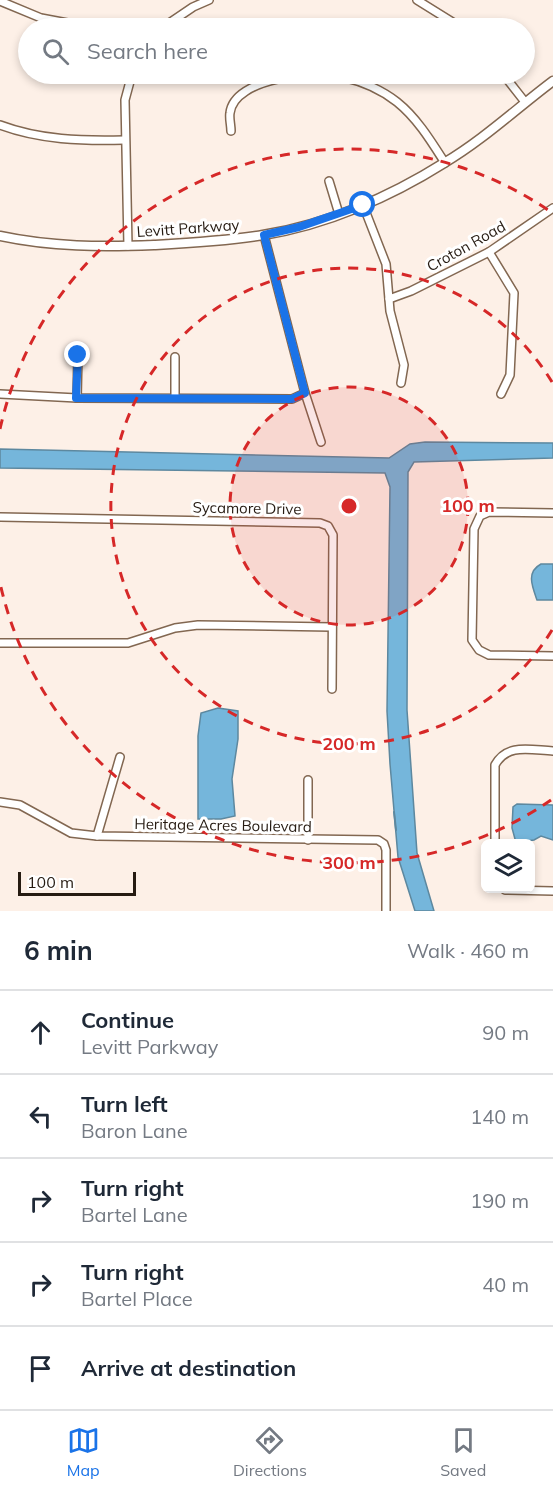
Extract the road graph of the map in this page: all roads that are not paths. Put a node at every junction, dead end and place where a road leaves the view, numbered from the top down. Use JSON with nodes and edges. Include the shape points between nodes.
{"nodes":[{"id":1,"x":209,"y":0,"type":"edge"},
{"id":2,"x":417,"y":0,"type":"edge"},
{"id":3,"x":0,"y":1,"type":"edge"},
{"id":4,"x":191,"y":4,"type":"edge"},
{"id":5,"x":41,"y":18,"type":"edge"},
{"id":6,"x":174,"y":18,"type":"edge"},
{"id":7,"x":446,"y":18,"type":"edge"},
{"id":8,"x":553,"y":81,"type":"edge"},
{"id":9,"x":129,"y":84,"type":"edge"},
{"id":10,"x":262,"y":84,"type":"edge"},
{"id":11,"x":366,"y":84,"type":"edge"},
{"id":12,"x":511,"y":84,"type":"edge"},
{"id":13,"x":525,"y":102,"type":"junction"},
{"id":14,"x":0,"y":125,"type":"edge"},
{"id":15,"x":231,"y":131,"type":"dead end"},
{"id":16,"x":124,"y":140,"type":"junction"},
{"id":17,"x":445,"y":163,"type":"junction"},
{"id":18,"x":329,"y":181,"type":"dead end"},
{"id":19,"x":363,"y":205,"type":"junction"},
{"id":20,"x":553,"y":208,"type":"edge"},
{"id":21,"x":339,"y":214,"type":"junction"},
{"id":22,"x":264,"y":235,"type":"junction"},
{"id":23,"x":0,"y":236,"type":"edge"},
{"id":24,"x":128,"y":246,"type":"junction"},
{"id":25,"x":489,"y":252,"type":"junction"},
{"id":26,"x":389,"y":299,"type":"junction"},
{"id":27,"x":78,"y":355,"type":"dead end"},
{"id":28,"x":175,"y":357,"type":"dead end"},
{"id":29,"x":401,"y":383,"type":"dead end"},
{"id":30,"x":305,"y":393,"type":"junction"},
{"id":31,"x":0,"y":394,"type":"edge"},
{"id":32,"x":501,"y":394,"type":"dead end"},
{"id":33,"x":76,"y":398,"type":"junction"},
{"id":34,"x":175,"y":398,"type":"junction"},
{"id":35,"x":321,"y":442,"type":"dead end"},
{"id":36,"x":553,"y":513,"type":"edge"},
{"id":37,"x":0,"y":517,"type":"edge"},
{"id":38,"x":332,"y":627,"type":"junction"},
{"id":39,"x":0,"y":643,"type":"edge"},
{"id":40,"x":553,"y":656,"type":"edge"},
{"id":41,"x":332,"y":689,"type":"dead end"},
{"id":42,"x":553,"y":751,"type":"edge"},
{"id":43,"x":120,"y":757,"type":"dead end"},
{"id":44,"x":308,"y":780,"type":"dead end"},
{"id":45,"x":0,"y":802,"type":"edge"},
{"id":46,"x":97,"y":836,"type":"junction"},
{"id":47,"x":495,"y":839,"type":"edge"},
{"id":48,"x":308,"y":840,"type":"junction"},
{"id":49,"x":535,"y":891,"type":"edge"},
{"id":50,"x":553,"y":891,"type":"edge"},
{"id":51,"x":386,"y":911,"type":"edge"}],
"edges":[{"from":1,"to":4,"type":"street"},
{"from":2,"to":7,"type":"street"},
{"from":3,"to":5,"type":"street"},
{"from":4,"to":6,"type":"street"},
{"from":8,"to":13,"type":"street","name":"Levitt Parkway"},
{"from":9,"to":16,"type":"street"},
{"from":10,"to":15,"type":"street","via":[[239,96],[229,111]]},
{"from":11,"to":17,"type":"street","via":[[396,102],[419,124]]},
{"from":12,"to":13,"type":"street"},
{"from":13,"to":17,"type":"street","name":"Levitt Parkway"},
{"from":14,"to":16,"type":"street","via":[[22,133],[75,141]]},
{"from":16,"to":24,"type":"street"},
{"from":17,"to":19,"type":"street","name":"Levitt Parkway"},
{"from":18,"to":21,"type":"street"},
{"from":19,"to":21,"type":"street","name":"Levitt Parkway"},
{"from":19,"to":26,"type":"street","via":[[386,264]]},
{"from":20,"to":25,"type":"street","name":"Croton Road"},
{"from":21,"to":22,"type":"street","name":"Levitt Parkway"},
{"from":22,"to":24,"type":"street","name":"Levitt Parkway"},
{"from":22,"to":30,"type":"street"},
{"from":23,"to":24,"type":"street","name":"Levitt Parkway","via":[[65,246]]},
{"from":25,"to":26,"type":"street","name":"Croton Road"},
{"from":25,"to":32,"type":"street","via":[[514,293],[510,375]]},
{"from":26,"to":29,"type":"street","via":[[404,365]]},
{"from":27,"to":33,"type":"street"},
{"from":28,"to":34,"type":"street"},
{"from":30,"to":34,"type":"street","via":[[292,399]]},
{"from":30,"to":35,"type":"street"},
{"from":31,"to":33,"type":"street"},
{"from":33,"to":34,"type":"street"},
{"from":36,"to":40,"type":"street","via":[[489,512],[480,516],[474,529],[472,640],[479,651],[489,655]]},
{"from":37,"to":38,"type":"street","name":"Sycamore Drive","via":[[320,523],[328,526],[333,535]]},
{"from":38,"to":39,"type":"street","via":[[198,626],[176,628],[128,643]]},
{"from":38,"to":41,"type":"street","name":"Sycamore Drive"},
{"from":42,"to":47,"type":"street","via":[[510,750],[501,755],[495,765]]},
{"from":43,"to":46,"type":"street"},
{"from":44,"to":48,"type":"street"},
{"from":45,"to":46,"type":"street","name":"Heritage Acres Boulevard","via":[[20,805],[71,833]]},
{"from":46,"to":48,"type":"street","name":"Heritage Acres Boulevard"},
{"from":48,"to":51,"type":"street","name":"Heritage Acres Boulevard","via":[[378,840],[384,844]]},
{"from":49,"to":50,"type":"street"}]}
